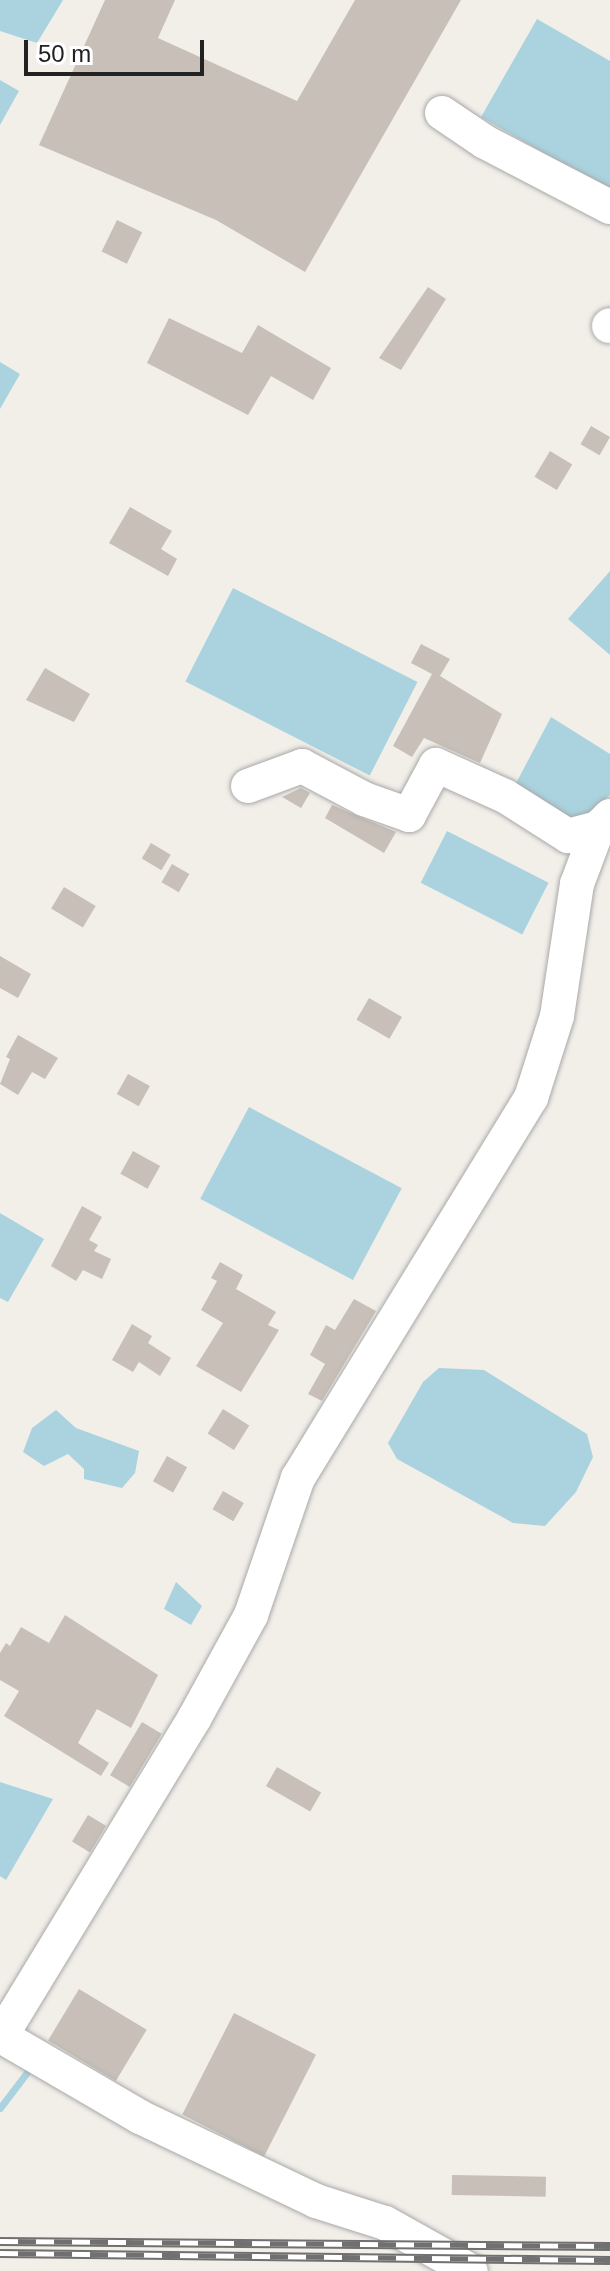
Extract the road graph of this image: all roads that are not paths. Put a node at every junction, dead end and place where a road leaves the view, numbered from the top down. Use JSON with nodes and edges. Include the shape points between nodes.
{"nodes":[{"id":1,"x":442,"y":113,"type":"dead end"},
{"id":2,"x":610,"y":207,"type":"edge"},
{"id":3,"x":248,"y":786,"type":"dead end"},
{"id":4,"x":604,"y":822,"type":"edge"},
{"id":5,"x":1,"y":2037,"type":"edge"},
{"id":6,"x":471,"y":2271,"type":"edge"}],
"edges":[{"from":1,"to":2,"type":"street","via":[[485,142]]},
{"from":3,"to":4,"type":"street","via":[[302,766],[364,799],[409,815],[436,765],[505,796],[568,836]]},
{"from":4,"to":5,"type":"street","via":[[577,884],[557,1016],[531,1098],[298,1478],[251,1615]]},
{"from":5,"to":6,"type":"street","via":[[140,2117],[316,2201],[385,2223]]}]}
